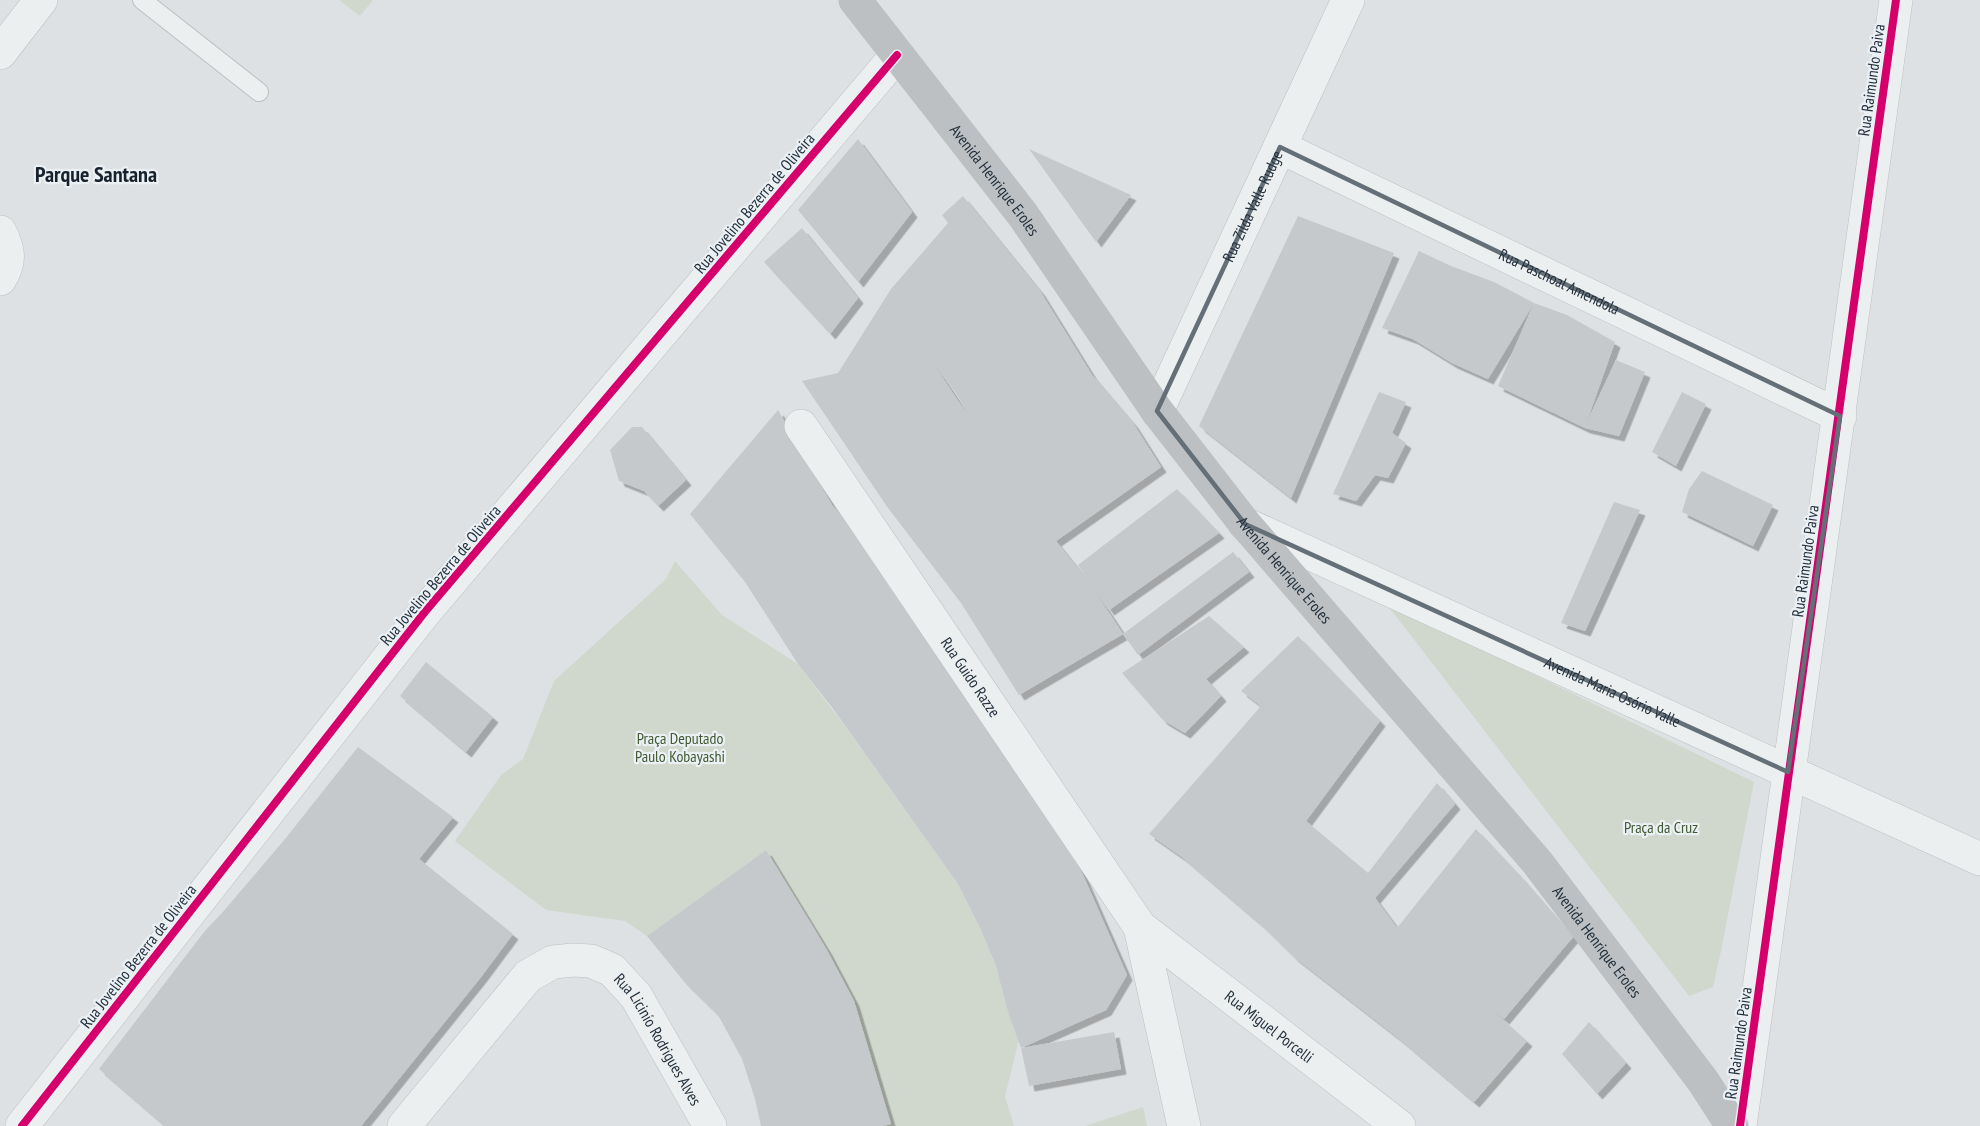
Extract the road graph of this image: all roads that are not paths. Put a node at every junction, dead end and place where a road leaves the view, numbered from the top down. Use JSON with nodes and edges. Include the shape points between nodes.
{"nodes":[{"id":1,"x":41,"y":0,"type":"edge"},
{"id":2,"x":142,"y":0,"type":"edge"},
{"id":3,"x":855,"y":0,"type":"edge"},
{"id":4,"x":1348,"y":0,"type":"edge"},
{"id":5,"x":1896,"y":0,"type":"edge"},
{"id":6,"x":0,"y":53,"type":"edge"},
{"id":7,"x":897,"y":55,"type":"junction"},
{"id":8,"x":259,"y":92,"type":"dead end"},
{"id":9,"x":1280,"y":147,"type":"junction"},
{"id":10,"x":0,"y":232,"type":"edge"},
{"id":11,"x":0,"y":279,"type":"edge"},
{"id":12,"x":1157,"y":411,"type":"junction"},
{"id":13,"x":1840,"y":416,"type":"junction"},
{"id":14,"x":801,"y":426,"type":"dead end"},
{"id":15,"x":1245,"y":524,"type":"junction"},
{"id":16,"x":1788,"y":772,"type":"junction"},
{"id":17,"x":1980,"y":859,"type":"edge"},
{"id":18,"x":1140,"y":927,"type":"junction"},
{"id":19,"x":1398,"y":1125,"type":"edge"},
{"id":20,"x":22,"y":1126,"type":"edge"},
{"id":21,"x":404,"y":1126,"type":"edge"},
{"id":22,"x":710,"y":1126,"type":"edge"},
{"id":23,"x":1184,"y":1126,"type":"edge"},
{"id":24,"x":1732,"y":1126,"type":"edge"},
{"id":25,"x":1740,"y":1126,"type":"edge"}],
"edges":[{"from":1,"to":6,"type":"street"},
{"from":2,"to":8,"type":"lane"},
{"from":3,"to":7,"type":"main road","name":"Avenida Henrique Eroles"},
{"from":4,"to":9,"type":"street","name":"Rua Zilda Valle Rudge"},
{"from":5,"to":13,"type":"street","name":"Rua Raimundo Paiva"},
{"from":7,"to":12,"type":"main road","name":"Avenida Henrique Eroles","via":[[1023,215]]},
{"from":7,"to":20,"type":"street","name":"Rua Jovelino Bezerra de Oliveira","via":[[424,613]]},
{"from":9,"to":12,"type":"street","name":"Rua Zilda Valle Rudge"},
{"from":9,"to":13,"type":"street","name":"Rua Paschoal Amendola"},
{"from":10,"to":11,"type":"street","via":[[8,247],[8,261]]},
{"from":12,"to":15,"type":"main road","name":"Avenida Henrique Eroles"},
{"from":13,"to":16,"type":"street","name":"Rua Raimundo Paiva"},
{"from":14,"to":18,"type":"street","name":"Rua Guido Razze"},
{"from":15,"to":16,"type":"street","name":"Avenida Maria Osório Valle"},
{"from":15,"to":24,"type":"main road","name":"Avenida Henrique Eroles","via":[[1537,862],[1703,1081]]},
{"from":16,"to":17,"type":"street","name":"Avenida Maria Osório Valle"},
{"from":16,"to":25,"type":"street","name":"Rua Raimundo Paiva"},
{"from":18,"to":19,"type":"street","name":"Rua Miguel Porcelli"},
{"from":18,"to":23,"type":"street"},
{"from":21,"to":22,"type":"street","name":"Rua Licinío Rodrigues Alves","via":[[528,976],[553,962],[573,960],[591,961],[612,970],[636,996]]}]}
